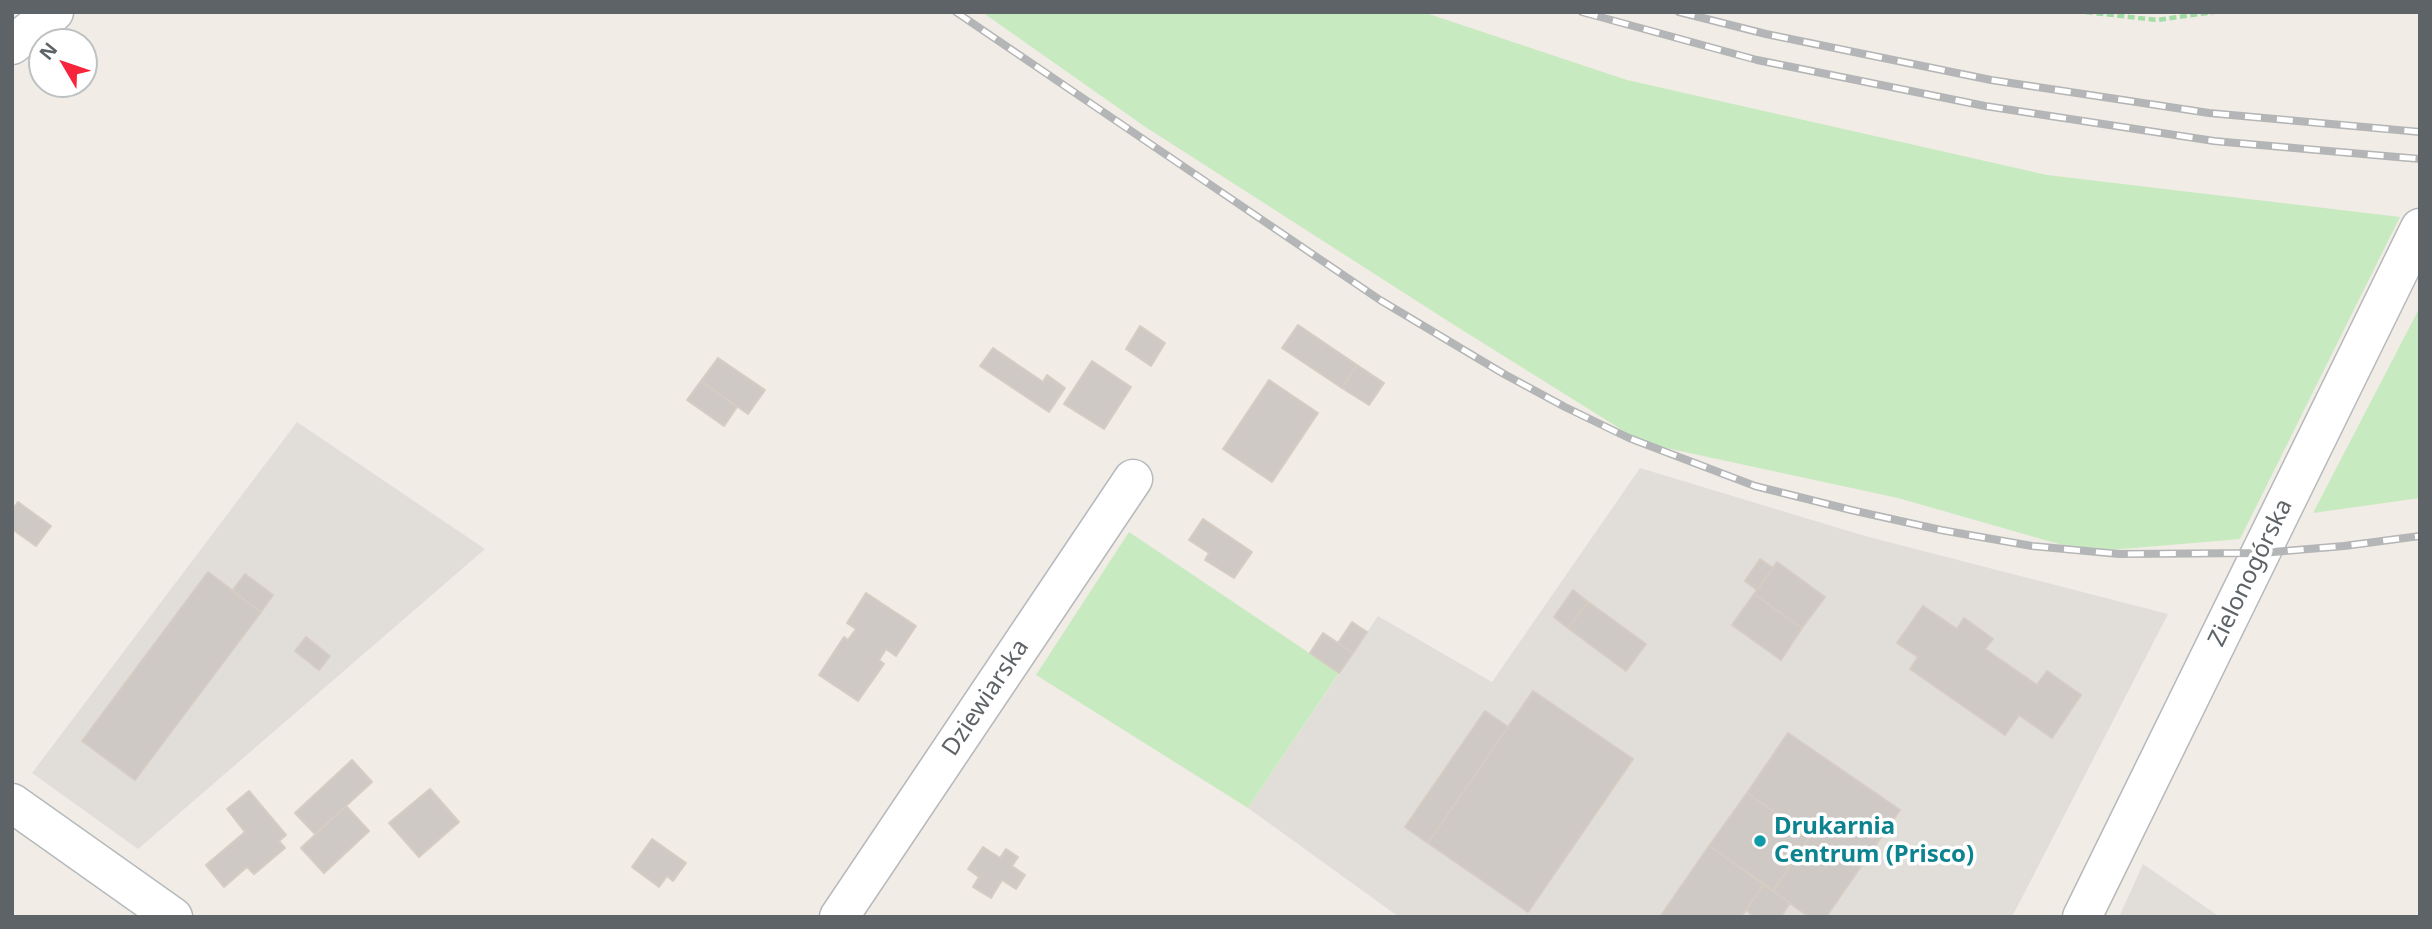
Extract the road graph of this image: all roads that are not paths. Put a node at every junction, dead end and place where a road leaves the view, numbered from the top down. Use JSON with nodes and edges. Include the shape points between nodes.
{"nodes":[{"id":1,"x":54,"y":12,"type":"edge"},
{"id":2,"x":12,"y":45,"type":"edge"},
{"id":3,"x":2420,"y":229,"type":"edge"},
{"id":4,"x":1133,"y":479,"type":"dead end"},
{"id":5,"x":12,"y":803,"type":"edge"},
{"id":6,"x":172,"y":916,"type":"edge"},
{"id":7,"x":839,"y":917,"type":"edge"},
{"id":8,"x":2082,"y":917,"type":"edge"}],
"edges":[{"from":1,"to":2,"type":"street"},
{"from":3,"to":8,"type":"street","name":"Zielonogórska"},
{"from":4,"to":7,"type":"street","name":"Dziewiarska"},
{"from":5,"to":6,"type":"street"}]}
